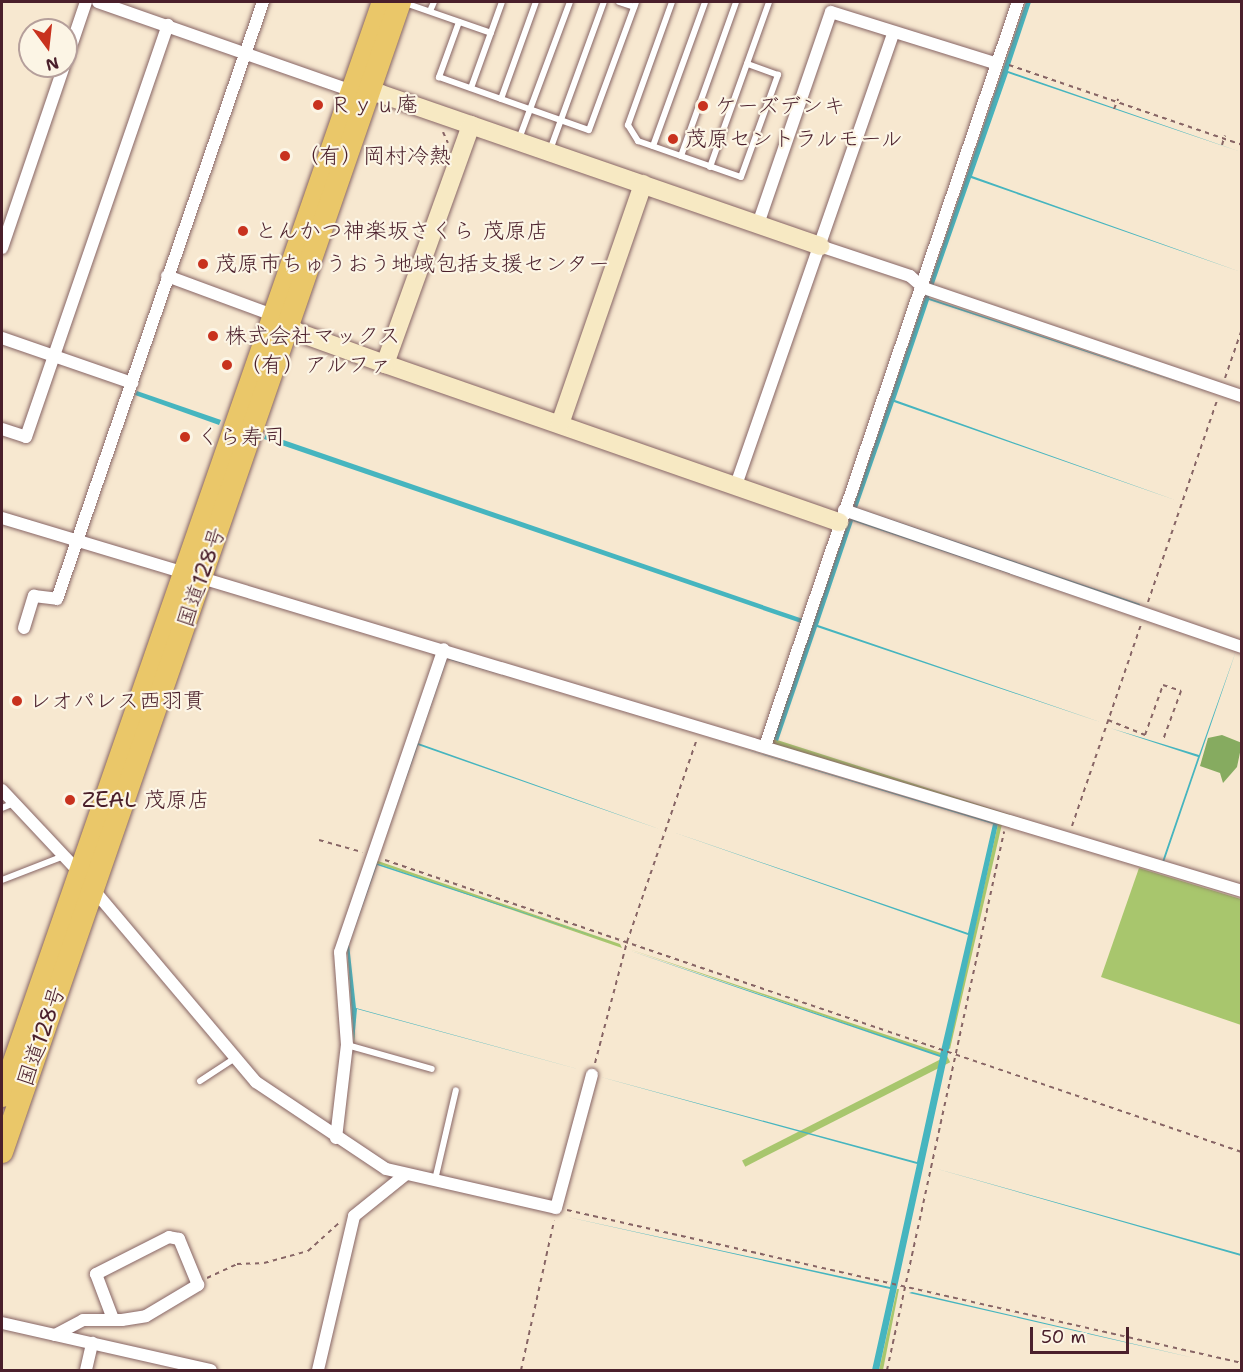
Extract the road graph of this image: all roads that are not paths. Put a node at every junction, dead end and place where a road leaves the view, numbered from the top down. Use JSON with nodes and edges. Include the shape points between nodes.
{"nodes":[{"id":1,"x":86,"y":2,"type":"edge"},
{"id":2,"x":98,"y":2,"type":"edge"},
{"id":3,"x":263,"y":2,"type":"edge"},
{"id":4,"x":383,"y":2,"type":"edge"},
{"id":5,"x":401,"y":2,"type":"edge"},
{"id":6,"x":434,"y":2,"type":"edge"},
{"id":7,"x":502,"y":2,"type":"edge"},
{"id":8,"x":536,"y":2,"type":"edge"},
{"id":9,"x":570,"y":2,"type":"edge"},
{"id":10,"x":604,"y":2,"type":"edge"},
{"id":11,"x":619,"y":2,"type":"edge"},
{"id":12,"x":672,"y":2,"type":"edge"},
{"id":13,"x":705,"y":2,"type":"edge"},
{"id":14,"x":736,"y":2,"type":"edge"},
{"id":15,"x":769,"y":2,"type":"edge"},
{"id":16,"x":1018,"y":2,"type":"edge"},
{"id":17,"x":635,"y":4,"type":"edge"},
{"id":18,"x":430,"y":11,"type":"junction"},
{"id":19,"x":459,"y":22,"type":"junction"},
{"id":20,"x":168,"y":25,"type":"junction"},
{"id":21,"x":78,"y":26,"type":"edge"},
{"id":22,"x":491,"y":33,"type":"junction"},
{"id":23,"x":893,"y":33,"type":"junction"},
{"id":24,"x":243,"y":53,"type":"junction"},
{"id":25,"x":995,"y":63,"type":"junction"},
{"id":26,"x":747,"y":64,"type":"junction"},
{"id":27,"x":60,"y":78,"type":"edge"},
{"id":28,"x":471,"y":88,"type":"junction"},
{"id":29,"x":360,"y":91,"type":"junction"},
{"id":30,"x":501,"y":99,"type":"junction"},
{"id":31,"x":530,"y":109,"type":"junction"},
{"id":32,"x":561,"y":120,"type":"junction"},
{"id":33,"x":471,"y":125,"type":"junction"},
{"id":34,"x":518,"y":141,"type":"junction"},
{"id":35,"x":653,"y":146,"type":"junction"},
{"id":36,"x":549,"y":152,"type":"junction"},
{"id":37,"x":681,"y":156,"type":"junction"},
{"id":38,"x":710,"y":167,"type":"junction"},
{"id":39,"x":643,"y":184,"type":"junction"},
{"id":40,"x":758,"y":224,"type":"junction"},
{"id":41,"x":820,"y":246,"type":"junction"},
{"id":42,"x":2,"y":248,"type":"edge"},
{"id":43,"x":167,"y":276,"type":"junction"},
{"id":44,"x":920,"y":283,"type":"junction"},
{"id":45,"x":283,"y":322,"type":"junction"},
{"id":46,"x":2,"y":338,"type":"edge"},
{"id":47,"x":54,"y":357,"type":"junction"},
{"id":48,"x":385,"y":364,"type":"junction"},
{"id":49,"x":132,"y":383,"type":"junction"},
{"id":50,"x":1242,"y":396,"type":"edge"},
{"id":51,"x":560,"y":424,"type":"junction"},
{"id":52,"x":2,"y":429,"type":"edge"},
{"id":53,"x":736,"y":485,"type":"junction"},
{"id":54,"x":842,"y":516,"type":"junction"},
{"id":55,"x":2,"y":518,"type":"edge"},
{"id":56,"x":76,"y":541,"type":"junction"},
{"id":57,"x":193,"y":575,"type":"junction"},
{"id":58,"x":24,"y":628,"type":"dead end"},
{"id":59,"x":1242,"y":647,"type":"edge"},
{"id":60,"x":444,"y":649,"type":"junction"},
{"id":61,"x":765,"y":746,"type":"junction"},
{"id":62,"x":2,"y":790,"type":"edge"},
{"id":63,"x":14,"y":803,"type":"junction"},
{"id":64,"x":2,"y":808,"type":"edge"},
{"id":65,"x":64,"y":856,"type":"junction"},
{"id":66,"x":2,"y":880,"type":"edge"},
{"id":67,"x":86,"y":880,"type":"junction"},
{"id":68,"x":1242,"y":891,"type":"edge"},
{"id":69,"x":347,"y":1046,"type":"junction"},
{"id":70,"x":235,"y":1058,"type":"junction"},
{"id":71,"x":432,"y":1068,"type":"dead end"},
{"id":72,"x":592,"y":1075,"type":"road end"},
{"id":73,"x":200,"y":1081,"type":"dead end"},
{"id":74,"x":456,"y":1090,"type":"dead end"},
{"id":75,"x":2,"y":1096,"type":"edge"},
{"id":76,"x":336,"y":1138,"type":"junction"},
{"id":77,"x":2,"y":1152,"type":"edge"},
{"id":78,"x":405,"y":1175,"type":"junction"},
{"id":79,"x":435,"y":1183,"type":"junction"},
{"id":80,"x":113,"y":1319,"type":"junction"},
{"id":81,"x":2,"y":1323,"type":"edge"},
{"id":82,"x":55,"y":1335,"type":"junction"},
{"id":83,"x":92,"y":1343,"type":"junction"},
{"id":84,"x":86,"y":1371,"type":"edge"},
{"id":85,"x":211,"y":1371,"type":"edge"},
{"id":86,"x":318,"y":1371,"type":"edge"}],
"edges":[{"from":1,"to":21,"type":"street"},
{"from":2,"to":20,"type":"street"},
{"from":3,"to":24,"type":"street"},
{"from":4,"to":29,"type":"highway","name":"国道128号"},
{"from":5,"to":18,"type":"lane"},
{"from":5,"to":29,"type":"highway","name":"国道128号"},
{"from":6,"to":18,"type":"lane"},
{"from":7,"to":22,"type":"lane"},
{"from":8,"to":30,"type":"lane"},
{"from":9,"to":31,"type":"lane"},
{"from":10,"to":32,"type":"lane"},
{"from":11,"to":17,"type":"lane"},
{"from":12,"to":35,"type":"lane","via":[[628,125],[638,141]]},
{"from":13,"to":35,"type":"lane"},
{"from":14,"to":37,"type":"lane"},
{"from":15,"to":26,"type":"lane"},
{"from":16,"to":25,"type":"street"},
{"from":17,"to":32,"type":"lane","via":[[589,130]]},
{"from":18,"to":19,"type":"lane"},
{"from":19,"to":22,"type":"lane"},
{"from":19,"to":28,"type":"lane","via":[[439,77]]},
{"from":20,"to":24,"type":"street"},
{"from":20,"to":47,"type":"street"},
{"from":22,"to":28,"type":"lane"},
{"from":23,"to":25,"type":"street"},
{"from":23,"to":40,"type":"street","via":[[831,12]]},
{"from":23,"to":41,"type":"street"},
{"from":24,"to":29,"type":"street"},
{"from":24,"to":43,"type":"street"},
{"from":25,"to":44,"type":"street"},
{"from":26,"to":38,"type":"lane"},
{"from":26,"to":38,"type":"lane","via":[[778,75],[745,167],[741,177]]},
{"from":27,"to":42,"type":"street"},
{"from":28,"to":30,"type":"lane"},
{"from":29,"to":33,"type":"street"},
{"from":29,"to":45,"type":"highway","name":"国道128号"},
{"from":30,"to":31,"type":"lane"},
{"from":31,"to":32,"type":"lane"},
{"from":31,"to":34,"type":"lane"},
{"from":32,"to":36,"type":"lane"},
{"from":33,"to":34,"type":"street"},
{"from":33,"to":48,"type":"street"},
{"from":34,"to":36,"type":"street"},
{"from":35,"to":37,"type":"lane"},
{"from":36,"to":39,"type":"street"},
{"from":37,"to":38,"type":"lane"},
{"from":39,"to":40,"type":"street"},
{"from":39,"to":51,"type":"street"},
{"from":40,"to":41,"type":"street"},
{"from":41,"to":44,"type":"street"},
{"from":41,"to":53,"type":"street"},
{"from":43,"to":45,"type":"street"},
{"from":43,"to":49,"type":"street"},
{"from":44,"to":50,"type":"street"},
{"from":44,"to":54,"type":"street"},
{"from":45,"to":48,"type":"street"},
{"from":45,"to":57,"type":"highway","name":"国道128号"},
{"from":46,"to":47,"type":"street"},
{"from":47,"to":49,"type":"street"},
{"from":47,"to":52,"type":"street","via":[[26,437]]},
{"from":48,"to":51,"type":"street"},
{"from":49,"to":56,"type":"street"},
{"from":51,"to":53,"type":"street"},
{"from":53,"to":54,"type":"street"},
{"from":54,"to":59,"type":"street"},
{"from":54,"to":61,"type":"street"},
{"from":55,"to":56,"type":"street"},
{"from":56,"to":57,"type":"street"},
{"from":56,"to":58,"type":"street","via":[[57,599],[34,596]]},
{"from":57,"to":60,"type":"street"},
{"from":57,"to":67,"type":"highway","name":"国道128号"},
{"from":60,"to":61,"type":"street"},
{"from":60,"to":69,"type":"street","via":[[340,952]]},
{"from":61,"to":68,"type":"street"},
{"from":62,"to":63,"type":"street"},
{"from":63,"to":64,"type":"lane"},
{"from":63,"to":65,"type":"street"},
{"from":65,"to":66,"type":"lane"},
{"from":65,"to":67,"type":"street"},
{"from":67,"to":70,"type":"street"},
{"from":67,"to":75,"type":"highway","name":"国道128号"},
{"from":67,"to":77,"type":"highway","name":"国道128号"},
{"from":69,"to":71,"type":"lane"},
{"from":69,"to":76,"type":"street"},
{"from":70,"to":73,"type":"lane"},
{"from":70,"to":76,"type":"street","via":[[280,1102]]},
{"from":72,"to":79,"type":"street","via":[[556,1208]]},
{"from":74,"to":79,"type":"lane"},
{"from":76,"to":78,"type":"street"},
{"from":78,"to":79,"type":"street"},
{"from":78,"to":86,"type":"street","via":[[354,1216]]},
{"from":80,"to":80,"type":"street","via":[[96,1274],[169,1237],[181,1241],[199,1282],[146,1316]]},
{"from":80,"to":82,"type":"street","via":[[76,1322]]},
{"from":81,"to":82,"type":"street"},
{"from":82,"to":83,"type":"street"},
{"from":83,"to":84,"type":"street"},
{"from":83,"to":85,"type":"street"}]}
